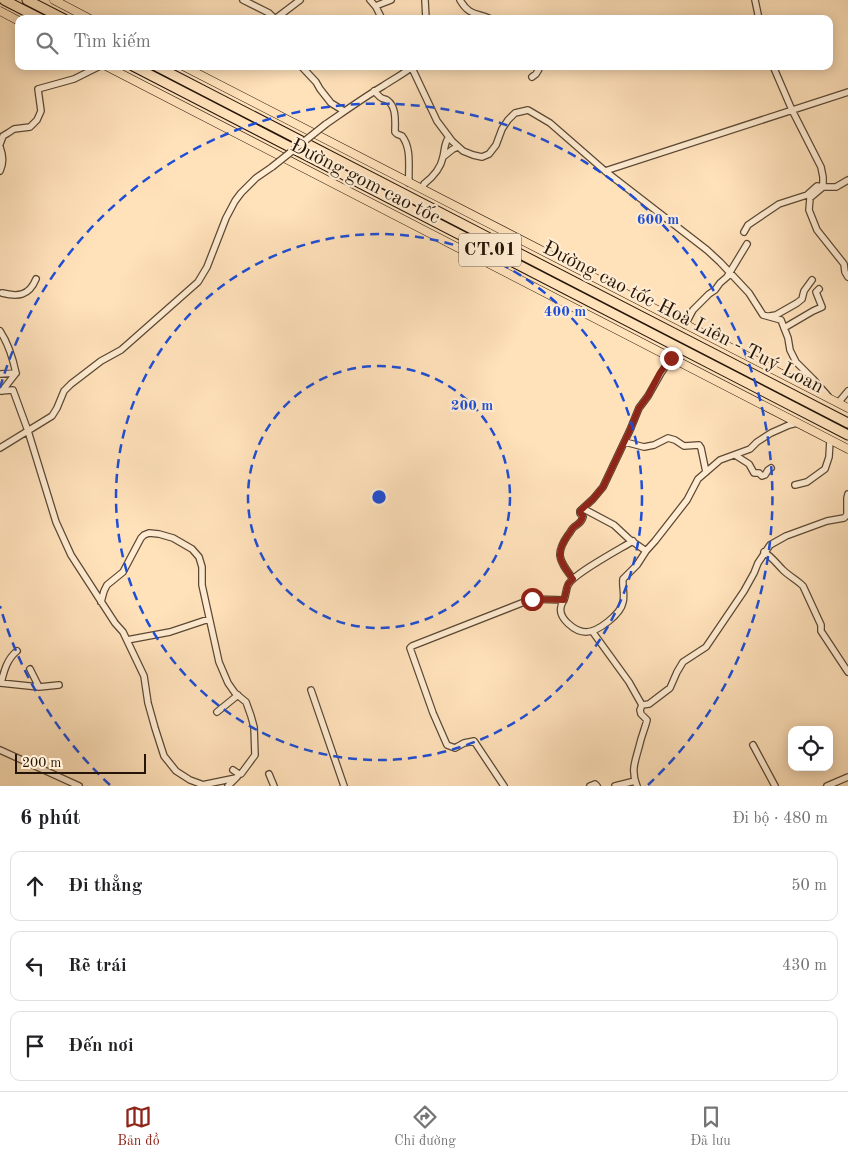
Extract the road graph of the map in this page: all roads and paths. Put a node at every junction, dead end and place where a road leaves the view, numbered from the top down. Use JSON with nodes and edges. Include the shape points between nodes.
{"nodes":[{"id":1,"x":4,"y":0,"type":"edge"},
{"id":2,"x":27,"y":0,"type":"edge"},
{"id":3,"x":54,"y":0,"type":"edge"},
{"id":4,"x":243,"y":0,"type":"edge"},
{"id":5,"x":300,"y":0,"type":"edge"},
{"id":6,"x":370,"y":0,"type":"edge"},
{"id":7,"x":391,"y":0,"type":"edge"},
{"id":8,"x":425,"y":0,"type":"edge"},
{"id":9,"x":460,"y":0,"type":"edge"},
{"id":10,"x":755,"y":0,"type":"edge"},
{"id":11,"x":376,"y":7,"type":"junction"},
{"id":12,"x":0,"y":11,"type":"edge"},
{"id":13,"x":33,"y":15,"type":"edge"},
{"id":14,"x":56,"y":15,"type":"edge"},
{"id":15,"x":82,"y":15,"type":"edge"},
{"id":16,"x":271,"y":15,"type":"edge"},
{"id":17,"x":280,"y":15,"type":"edge"},
{"id":18,"x":380,"y":15,"type":"edge"},
{"id":19,"x":426,"y":15,"type":"edge"},
{"id":20,"x":482,"y":15,"type":"edge"},
{"id":21,"x":759,"y":15,"type":"edge"},
{"id":22,"x":15,"y":19,"type":"edge"},
{"id":23,"x":92,"y":70,"type":"edge"},
{"id":24,"x":114,"y":70,"type":"edge"},
{"id":25,"x":141,"y":70,"type":"edge"},
{"id":26,"x":164,"y":70,"type":"edge"},
{"id":27,"x":191,"y":70,"type":"edge"},
{"id":28,"x":305,"y":70,"type":"edge"},
{"id":29,"x":407,"y":70,"type":"edge"},
{"id":30,"x":413,"y":70,"type":"edge"},
{"id":31,"x":538,"y":70,"type":"edge"},
{"id":32,"x":775,"y":70,"type":"edge"},
{"id":33,"x":532,"y":77,"type":"dead end"},
{"id":34,"x":374,"y":91,"type":"junction"},
{"id":35,"x":848,"y":92,"type":"edge"},
{"id":36,"x":792,"y":110,"type":"junction"},
{"id":37,"x":344,"y":111,"type":"junction"},
{"id":38,"x":449,"y":137,"type":"junction"},
{"id":39,"x":0,"y":145,"type":"edge"},
{"id":40,"x":458,"y":147,"type":"junction"},
{"id":41,"x":443,"y":157,"type":"junction"},
{"id":42,"x":0,"y":171,"type":"edge"},
{"id":43,"x":605,"y":172,"type":"junction"},
{"id":44,"x":848,"y":180,"type":"edge"},
{"id":45,"x":410,"y":183,"type":"junction"},
{"id":46,"x":823,"y":187,"type":"junction"},
{"id":47,"x":424,"y":190,"type":"junction"},
{"id":48,"x":744,"y":232,"type":"dead end"},
{"id":49,"x":747,"y":244,"type":"dead end"},
{"id":50,"x":729,"y":273,"type":"junction"},
{"id":51,"x":848,"y":277,"type":"edge"},
{"id":52,"x":36,"y":279,"type":"dead end"},
{"id":53,"x":812,"y":280,"type":"dead end"},
{"id":54,"x":1,"y":293,"type":"edge"},
{"id":55,"x":815,"y":293,"type":"dead end"},
{"id":56,"x":768,"y":317,"type":"junction"},
{"id":57,"x":685,"y":325,"type":"junction"},
{"id":58,"x":784,"y":328,"type":"junction"},
{"id":59,"x":0,"y":330,"type":"edge"},
{"id":60,"x":671,"y":358,"type":"junction"},
{"id":61,"x":16,"y":373,"type":"junction"},
{"id":62,"x":0,"y":374,"type":"edge"},
{"id":63,"x":1,"y":391,"type":"edge"},
{"id":64,"x":848,"y":391,"type":"edge"},
{"id":65,"x":834,"y":401,"type":"junction"},
{"id":66,"x":848,"y":408,"type":"edge"},
{"id":67,"x":798,"y":423,"type":"junction"},
{"id":68,"x":848,"y":423,"type":"edge"},
{"id":69,"x":28,"y":431,"type":"junction"},
{"id":70,"x":848,"y":435,"type":"edge"},
{"id":71,"x":830,"y":440,"type":"junction"},
{"id":72,"x":625,"y":442,"type":"junction"},
{"id":73,"x":0,"y":448,"type":"edge"},
{"id":74,"x":848,"y":449,"type":"edge"},
{"id":75,"x":735,"y":455,"type":"junction"},
{"id":76,"x":771,"y":468,"type":"dead end"},
{"id":77,"x":706,"y":472,"type":"junction"},
{"id":78,"x":795,"y":485,"type":"dead end"},
{"id":79,"x":848,"y":494,"type":"edge"},
{"id":80,"x":584,"y":509,"type":"junction"},
{"id":81,"x":633,"y":541,"type":"junction"},
{"id":82,"x":646,"y":551,"type":"junction"},
{"id":83,"x":764,"y":552,"type":"junction"},
{"id":84,"x":573,"y":579,"type":"junction"},
{"id":85,"x":564,"y":600,"type":"junction"},
{"id":86,"x":101,"y":602,"type":"junction"},
{"id":87,"x":209,"y":619,"type":"junction"},
{"id":88,"x":592,"y":631,"type":"junction"},
{"id":89,"x":127,"y":640,"type":"junction"},
{"id":90,"x":17,"y":651,"type":"dead end"},
{"id":91,"x":30,"y":669,"type":"dead end"},
{"id":92,"x":848,"y":672,"type":"edge"},
{"id":93,"x":0,"y":683,"type":"edge"},
{"id":94,"x":59,"y":685,"type":"dead end"},
{"id":95,"x":39,"y":687,"type":"junction"},
{"id":96,"x":311,"y":690,"type":"dead end"},
{"id":97,"x":238,"y":694,"type":"junction"},
{"id":98,"x":642,"y":705,"type":"junction"},
{"id":99,"x":217,"y":712,"type":"dead end"},
{"id":100,"x":753,"y":745,"type":"dead end"},
{"id":101,"x":0,"y":750,"type":"edge"},
{"id":102,"x":233,"y":770,"type":"dead end"},
{"id":103,"x":269,"y":774,"type":"dead end"},
{"id":104,"x":237,"y":776,"type":"junction"},
{"id":105,"x":848,"y":777,"type":"edge"},
{"id":106,"x":636,"y":783,"type":"edge"},
{"id":107,"x":843,"y":784,"type":"edge"},
{"id":108,"x":202,"y":785,"type":"edge"},
{"id":109,"x":79,"y":786,"type":"edge"},
{"id":110,"x":228,"y":786,"type":"edge"},
{"id":111,"x":274,"y":786,"type":"edge"},
{"id":112,"x":344,"y":786,"type":"edge"},
{"id":113,"x":504,"y":786,"type":"edge"},
{"id":114,"x":590,"y":786,"type":"edge"},
{"id":115,"x":597,"y":786,"type":"edge"},
{"id":116,"x":615,"y":786,"type":"edge"},
{"id":117,"x":775,"y":786,"type":"edge"},
{"id":118,"x":827,"y":786,"type":"edge"}],
"edges":[{"from":1,"to":13,"type":"highway"},
{"from":2,"to":14,"type":"highway"},
{"from":3,"to":15,"type":"main road"},
{"from":4,"to":16,"type":"street"},
{"from":5,"to":17,"type":"street"},
{"from":6,"to":11,"type":"street"},
{"from":7,"to":11,"type":"street"},
{"from":8,"to":19,"type":"street"},
{"from":9,"to":20,"type":"street","via":[[474,14]]},
{"from":10,"to":21,"type":"street"},
{"from":11,"to":18,"type":"street"},
{"from":12,"to":22,"type":"main road"},
{"from":23,"to":39,"type":"street","via":[[74,79],[38,89],[41,111],[37,120],[30,127],[8,132]]},
{"from":24,"to":60,"type":"main road","name":"Đường gom cao tốc"},
{"from":25,"to":70,"type":"highway","name":"Đường cao tốc Hoà Liên - Tuý Loan","number":"CT.01"},
{"from":26,"to":68,"type":"highway","name":"Đường cao tốc Hoà Liên - Tuý Loan","number":"CT.01"},
{"from":27,"to":45,"type":"main road","name":"Đường gom cao tốc"},
{"from":28,"to":37,"type":"street","via":[[331,103]]},
{"from":29,"to":34,"type":"street"},
{"from":30,"to":38,"type":"street","via":[[438,122]]},
{"from":31,"to":33,"type":"street"},
{"from":32,"to":36,"type":"street"},
{"from":34,"to":37,"type":"street"},
{"from":34,"to":45,"type":"street","via":[[392,105],[395,132],[402,136],[408,152]]},
{"from":35,"to":36,"type":"street"},
{"from":36,"to":43,"type":"street"},
{"from":36,"to":46,"type":"street","via":[[821,167]]},
{"from":37,"to":69,"type":"street","bridge":true,"via":[[256,178],[234,201],[198,282],[129,344],[70,384],[52,416]]},
{"from":38,"to":40,"type":"street"},
{"from":38,"to":41,"type":"street"},
{"from":39,"to":42,"type":"street","via":[[3,155]]},
{"from":40,"to":41,"type":"street"},
{"from":40,"to":43,"type":"street","via":[[473,155],[485,156],[496,145],[508,120],[515,113],[528,110],[550,124]]},
{"from":41,"to":47,"type":"street","via":[[424,184]]},
{"from":43,"to":50,"type":"street","via":[[707,250]]},
{"from":44,"to":46,"type":"street","via":[[836,187]]},
{"from":45,"to":47,"type":"main road","name":"Đường gom cao tốc"},
{"from":46,"to":48,"type":"street","via":[[817,186],[807,195],[779,204],[748,225]]},
{"from":46,"to":51,"type":"street","via":[[810,198],[809,210],[817,230],[844,264]]},
{"from":47,"to":57,"type":"main road","name":"Đường gom cao tốc"},
{"from":49,"to":50,"type":"street"},
{"from":50,"to":56,"type":"street"},
{"from":50,"to":57,"type":"street","via":[[693,310]]},
{"from":52,"to":54,"type":"street","via":[[28,291],[12,296]]},
{"from":53,"to":56,"type":"street","via":[[802,299]]},
{"from":55,"to":58,"type":"street","via":[[822,307]]},
{"from":56,"to":58,"type":"street","via":[[781,320]]},
{"from":57,"to":65,"type":"main road","name":"Đường gom cao tốc"},
{"from":58,"to":65,"type":"street","via":[[796,362]]},
{"from":59,"to":61,"type":"street"},
{"from":60,"to":67,"type":"main road","name":"Đường gom cao tốc"},
{"from":60,"to":72,"type":"street","via":[[639,408]]},
{"from":61,"to":62,"type":"street"},
{"from":61,"to":63,"type":"street"},
{"from":63,"to":69,"type":"street","via":[[14,390]]},
{"from":64,"to":65,"type":"street"},
{"from":65,"to":66,"type":"main road","name":"Đường gom cao tốc"},
{"from":67,"to":71,"type":"main road","name":"Đường gom cao tốc"},
{"from":67,"to":75,"type":"street","via":[[771,433],[750,449]]},
{"from":69,"to":73,"type":"street"},
{"from":69,"to":86,"type":"street","via":[[56,522],[71,555]]},
{"from":71,"to":74,"type":"main road","name":"Đường gom cao tốc"},
{"from":71,"to":78,"type":"street","via":[[825,469],[807,482]]},
{"from":72,"to":77,"type":"street","via":[[644,447],[668,438],[684,446],[699,445]]},
{"from":72,"to":80,"type":"street","via":[[603,487]]},
{"from":75,"to":76,"type":"street","via":[[749,464],[754,473],[762,476]]},
{"from":75,"to":77,"type":"street","via":[[718,461]]},
{"from":77,"to":82,"type":"street","via":[[698,478],[687,500]]},
{"from":79,"to":83,"type":"street","via":[[844,518],[786,536]]},
{"from":80,"to":81,"type":"street","via":[[614,525]]},
{"from":80,"to":84,"type":"street","via":[[580,512],[582,520],[573,527],[560,550],[561,562]]},
{"from":81,"to":82,"type":"street"},
{"from":81,"to":84,"type":"street"},
{"from":82,"to":88,"type":"street","via":[[623,579],[624,603],[618,613]]},
{"from":83,"to":92,"type":"street","via":[[803,586],[821,631]]},
{"from":83,"to":98,"type":"street","via":[[744,591],[706,647],[683,662],[670,688],[650,704]]},
{"from":84,"to":85,"type":"street","via":[[568,584]]},
{"from":85,"to":88,"type":"street","via":[[560,606],[567,622],[579,631]]},
{"from":85,"to":113,"type":"street","via":[[532,599],[410,648],[447,745],[455,748],[474,741]]},
{"from":86,"to":87,"type":"street","via":[[107,585],[123,572],[141,538],[149,533],[158,534],[185,544],[199,557]]},
{"from":86,"to":89,"type":"street"},
{"from":87,"to":89,"type":"street","via":[[170,632]]},
{"from":87,"to":97,"type":"street","via":[[219,662],[228,683]]},
{"from":88,"to":98,"type":"street"},
{"from":89,"to":108,"type":"street","via":[[144,676],[148,703],[164,756],[176,771]]},
{"from":90,"to":93,"type":"street","via":[[8,661]]},
{"from":91,"to":95,"type":"street"},
{"from":93,"to":95,"type":"street"},
{"from":94,"to":95,"type":"street"},
{"from":96,"to":112,"type":"street"},
{"from":97,"to":99,"type":"street"},
{"from":97,"to":104,"type":"street","via":[[246,702],[251,716],[255,755]]},
{"from":98,"to":106,"type":"street","via":[[641,714],[647,720],[634,766]]},
{"from":100,"to":117,"type":"street"},
{"from":101,"to":109,"type":"street"},
{"from":102,"to":104,"type":"street"},
{"from":103,"to":111,"type":"street"},
{"from":104,"to":108,"type":"street"},
{"from":104,"to":110,"type":"street"},
{"from":105,"to":107,"type":"street"},
{"from":106,"to":116,"type":"street"},
{"from":107,"to":118,"type":"street"},
{"from":114,"to":115,"type":"street"}]}
